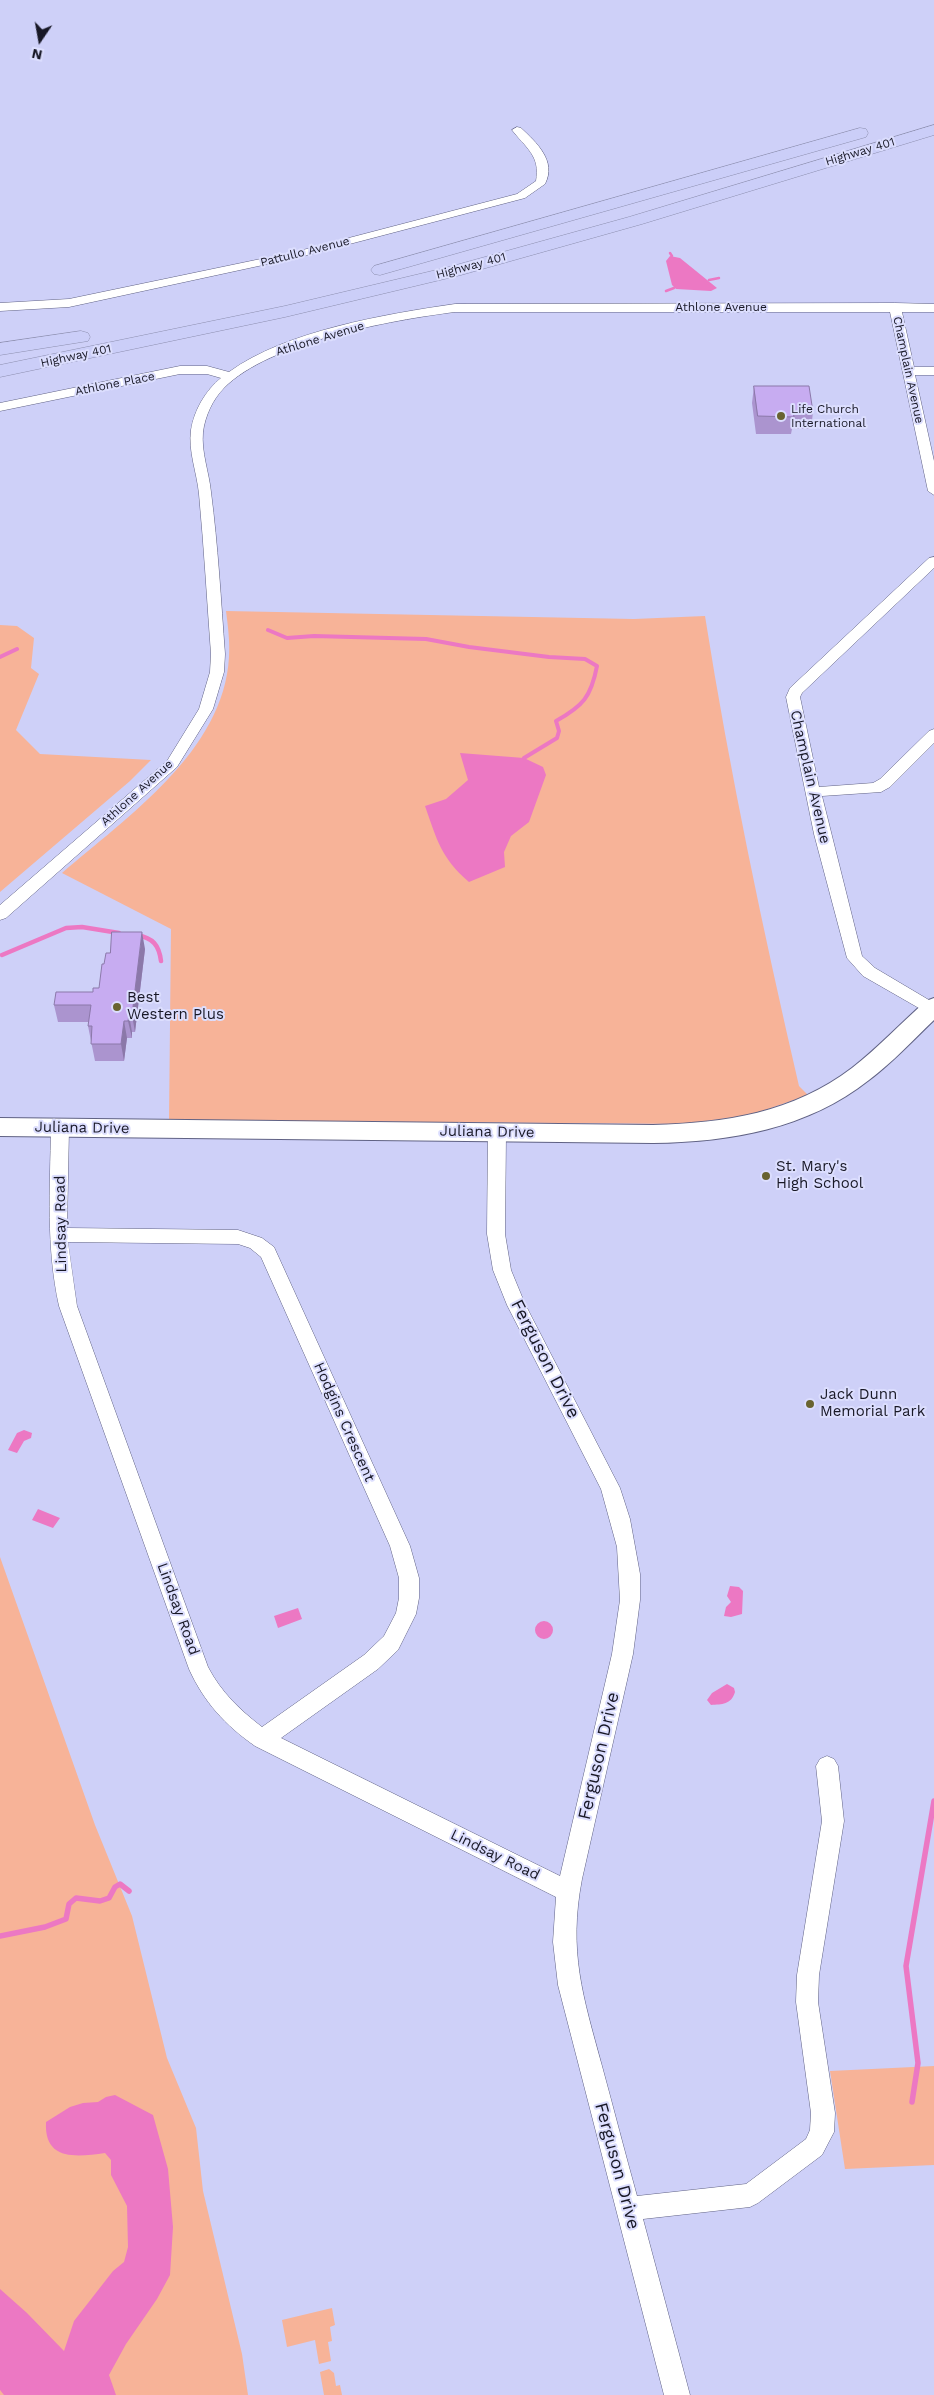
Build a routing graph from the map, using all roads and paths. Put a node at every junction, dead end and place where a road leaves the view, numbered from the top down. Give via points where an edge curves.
1 (931, 119) edge
2 (876, 128) dead end
3 (517, 130) dead end
4 (366, 273) dead end
5 (0, 307) edge
6 (895, 307) junction
7 (934, 308) edge
8 (100, 333) dead end
9 (0, 351) edge
10 (0, 371) edge
11 (908, 371) junction
12 (934, 371) edge
13 (229, 376) junction
14 (0, 407) edge
15 (929, 442) edge
16 (934, 491) edge
17 (934, 561) edge
18 (934, 734) edge
19 (813, 792) junction
20 (0, 914) edge
21 (933, 1008) edge
22 (0, 1127) edge
23 (60, 1128) junction
24 (498, 1132) junction
25 (59, 1235) junction
26 (262, 1739) junction
27 (827, 1766) dead end
28 (568, 1891) junction
29 (628, 2209) junction
30 (677, 2395) edge

1 - 10 highway, Highway 401 via 592,234 453,272
2 - 4 highway, Highway 401
3 - 5 street, Pattullo Avenue via 538,150 543,167 538,187 521,196 300,254 69,303
6 - 7 street, Athlone Avenue
6 - 11 street, Champlain Avenue
6 - 13 street, Athlone Avenue via 455,308 417,313 303,342
8 - 9 highway, Highway 401
11 - 12 street
11 - 15 street, Champlain Avenue
13 - 14 street, Athlone Place via 207,370 180,370
13 - 20 street, Athlone Avenue via 212,395 197,432 205,489 218,654 217,672 206,709 172,764
15 - 16 street, Champlain Avenue
17 - 19 street, Champlain Avenue via 795,691 792,697
18 - 19 street via 880,785 864,790
19 - 21 street, Champlain Avenue via 855,958 869,972
21 - 24 street, Juliana Drive via 862,1074 838,1091 773,1121 730,1130 680,1134
22 - 23 street, Juliana Drive
23 - 24 street, Juliana Drive
23 - 25 street, Lindsay Road
24 - 28 street, Ferguson Drive via 496,1234 502,1270 516,1305 610,1488 623,1521 630,1557 628,1631
25 - 26 street, Lindsay Road via 62,1283 68,1306 199,1669 210,1692 227,1713
25 - 26 street, Hodgins Crescent via 238,1237 256,1243 268,1252 400,1546 409,1578 409,1598 404,1620 391,1643 371,1662
26 - 28 street, Lindsay Road
27 - 29 street via 833,1821 807,1982 823,2113 822,2132 814,2147 750,2195
28 - 29 street, Ferguson Drive via 564,1929 571,1988
29 - 30 street, Ferguson Drive

